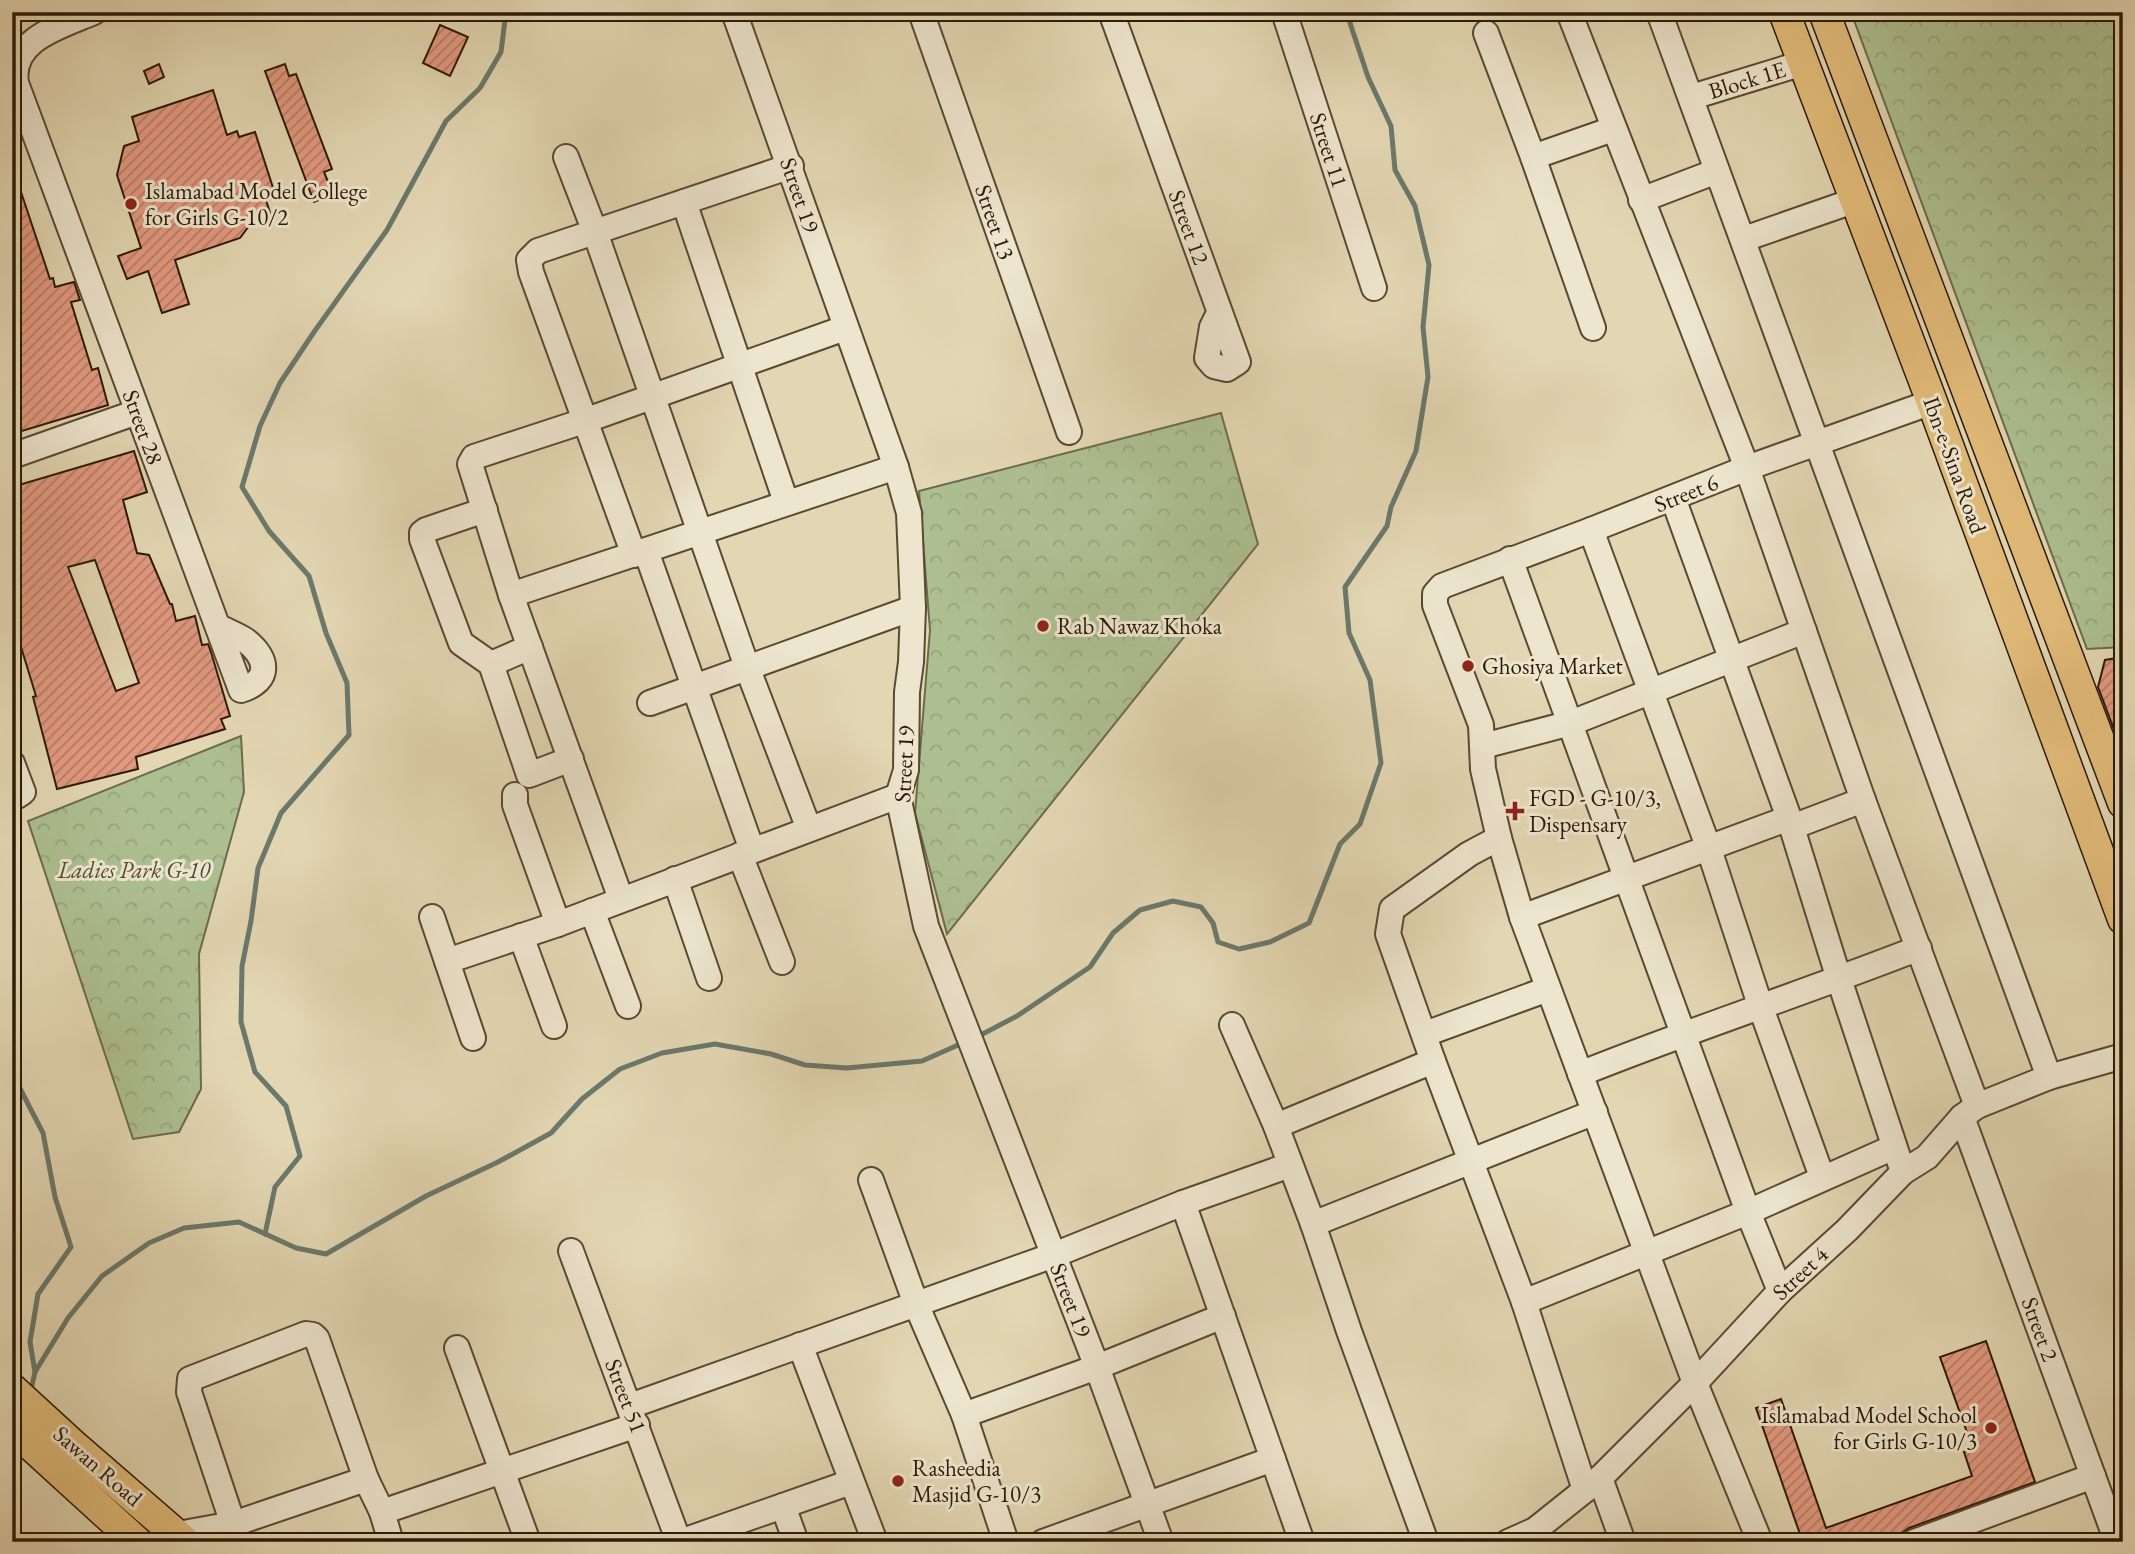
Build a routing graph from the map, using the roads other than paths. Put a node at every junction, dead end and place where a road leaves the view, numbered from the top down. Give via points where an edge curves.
1 (94, 12) edge
2 (734, 12) edge
3 (921, 12) edge
4 (1111, 12) edge
5 (1284, 12) edge
6 (1569, 12) edge
7 (1660, 12) edge
8 (1784, 12) edge
9 (1824, 12) edge
10 (1486, 33) dead end
11 (1803, 63) junction
12 (1692, 96) junction
13 (1613, 129) junction
14 (566, 156) dead end
15 (1533, 158) junction
16 (790, 166) junction
17 (1717, 171) junction
18 (1641, 200) junction
19 (1856, 200) junction
20 (684, 202) junction
21 (1903, 222) junction
22 (595, 232) junction
23 (1870, 236) junction
24 (1744, 239) junction
25 (1374, 288) dead end
26 (1219, 313) dead end
27 (845, 328) junction
28 (1593, 328) dead end
29 (739, 364) junction
30 (652, 395) junction
31 (1932, 402) junction
32 (137, 412) junction
33 (584, 421) junction
34 (1069, 432) dead end
35 (1817, 443) junction
36 (12, 456) edge
37 (896, 467) junction
38 (1747, 468) junction
39 (1673, 498) junction
40 (786, 502) junction
41 (485, 510) junction
42 (1591, 530) junction
43 (699, 533) junction
44 (640, 553) junction
45 (1510, 559) junction
46 (511, 595) junction
47 (914, 608) junction
48 (219, 627) dead end
49 (1804, 631) junction
50 (530, 647) junction
51 (1732, 660) junction
52 (491, 664) junction
53 (747, 667) junction
54 (693, 687) junction
55 (1652, 692) junction
56 (650, 703) dead end
57 (1571, 723) junction
58 (1483, 746) junction
59 (571, 759) junction
60 (12, 763) edge
61 (12, 795) edge
62 (515, 795) dead end
63 (898, 796) junction
64 (1863, 800) junction
65 (2123, 803) edge
66 (1791, 822) junction
67 (808, 829) junction
68 (1499, 838) junction
69 (1708, 846) junction
70 (746, 853) junction
71 (1626, 877) junction
72 (675, 879) junction
73 (621, 899) junction
74 (592, 911) junction
75 (432, 917) dead end
76 (1522, 917) junction
77 (2123, 919) edge
78 (558, 924) junction
79 (522, 936) junction
80 (1919, 948) junction
81 (447, 961) junction
82 (782, 962) dead end
83 (709, 978) dead end
84 (1839, 979) junction
85 (1548, 989) junction
86 (628, 1006) dead end
87 (1761, 1008) junction
88 (1233, 1025) dead end
89 (554, 1026) dead end
90 (1683, 1033) junction
91 (1425, 1034) junction
92 (473, 1038) dead end
93 (2123, 1056) edge
94 (1433, 1061) junction
95 (1580, 1074) junction
96 (2049, 1077) junction
97 (1969, 1111) junction
98 (1595, 1112) junction
99 (1276, 1126) junction
100 (1894, 1147) junction
101 (1471, 1160) junction
102 (1290, 1165) junction
103 (1903, 1172) junction
104 (1822, 1177) junction
105 (870, 1180) dead end
106 (1183, 1203) junction
107 (1748, 1212) junction
108 (1313, 1224) junction
109 (571, 1251) dead end
110 (1646, 1252) junction
111 (1054, 1255) junction
112 (1780, 1291) junction
113 (1524, 1302) junction
114 (916, 1304) junction
115 (1223, 1316) junction
116 (800, 1345) junction
117 (457, 1348) dead end
118 (1097, 1367) junction
119 (1695, 1382) junction
120 (12, 1389) edge
121 (634, 1415) junction
122 (964, 1415) junction
123 (12, 1428) edge
124 (1273, 1459) junction
125 (502, 1470) junction
126 (2093, 1476) junction
127 (366, 1479) junction
128 (851, 1482) junction
129 (1592, 1484) junction
130 (1147, 1503) junction
131 (783, 1506) junction
132 (382, 1512) junction
133 (233, 1524) junction
134 (182, 1538) edge
135 (136, 1542) edge
136 (391, 1542) edge
137 (528, 1542) edge
138 (680, 1542) edge
139 (796, 1542) edge
140 (874, 1542) edge
141 (1006, 1542) edge
142 (1043, 1542) edge
143 (1161, 1542) edge
144 (1302, 1542) edge
145 (1426, 1542) edge
146 (1508, 1542) edge
147 (1623, 1542) edge
148 (1760, 1542) edge
149 (1914, 1542) edge
150 (2117, 1542) edge

1 - 32 street, Street 28 via 32,41 14,71
2 - 16 street, Street 19
3 - 34 street, Street 13
4 - 26 street, Street 12 via 1238,362 1227,369 1214,366 1207,358
5 - 25 street, Street 11
6 - 13 street, Street 2
7 - 12 street
8 - 11 main road, Ibn-e-Sina Road
9 - 21 main road, Ibn-e-Sina Road
10 - 15 street
11 - 12 street, Block 1E
11 - 19 main road, Ibn-e-Sina Road
12 - 17 street
13 - 15 street
13 - 18 street, Street 2
14 - 22 street
15 - 28 street
16 - 20 street
16 - 27 street, Street 19
17 - 18 street
17 - 24 street
18 - 38 street, Street 2
19 - 23 main road, Ibn-e-Sina Road
19 - 24 street
20 - 22 street
20 - 29 street
21 - 23 main road
21 - 65 main road, Ibn-e-Sina Road
22 - 30 street
22 - 33 street via 538,251 529,260
23 - 31 main road, Ibn-e-Sina Road
24 - 35 street
27 - 29 street
27 - 37 street, Street 19
29 - 30 street
29 - 40 street
30 - 33 street
30 - 43 street
31 - 35 street, Street 6
31 - 77 main road, Ibn-e-Sina Road
32 - 36 street
32 - 48 street, Street 28 via 241,690 259,683 260,656 243,639
33 - 41 street via 474,457 470,464
33 - 44 street
35 - 38 street, Street 6
35 - 96 street
37 - 40 street
37 - 47 street, Street 19 via 909,513
38 - 39 street, Street 6
38 - 49 street, Street 2
39 - 42 street, Street 6
39 - 51 street
40 - 43 street
41 - 46 street
41 - 52 street via 426,530 422,539 461,643
42 - 45 street, Street 6
42 - 55 street
43 - 44 street
43 - 53 street
44 - 46 street
44 - 54 street
45 - 57 street
45 - 58 street, Street 6 via 1441,586 1435,594 1435,605 1481,725
46 - 50 street
47 - 53 street
47 - 63 street, Street 19 via 906,770
49 - 51 street
49 - 64 street, Street 2
50 - 52 street
50 - 59 street
51 - 55 street
51 - 66 street
52 - 59 street via 529,775
53 - 54 street
53 - 67 street
54 - 56 street
54 - 70 street
55 - 57 street
55 - 69 street
57 - 58 street
57 - 71 street
58 - 68 street via 1483,769
59 - 73 street
60 - 61 street via 23,792
62 - 78 street
63 - 67 street
63 - 111 street, Street 19 via 926,926
64 - 66 street
64 - 80 street, Street 2
66 - 69 street
66 - 84 street
67 - 70 street
68 - 76 street
68 - 91 street via 1469,853 1392,909 1388,934
69 - 71 street
69 - 87 street
70 - 72 street
70 - 82 street
71 - 76 street
71 - 90 street
72 - 73 street
72 - 83 street
73 - 74 street
74 - 78 street
74 - 86 street
75 - 81 street
76 - 85 street
78 - 79 street
79 - 81 street
79 - 89 street
80 - 84 street
80 - 97 street, Street 2
81 - 92 street
84 - 87 street
84 - 100 street
85 - 91 street
85 - 95 street
87 - 90 street
87 - 104 street
88 - 99 street
90 - 95 street
90 - 107 street
91 - 94 street
93 - 96 street, Street 4
94 - 99 street
94 - 101 street
95 - 98 street
96 - 97 street, Street 4
97 - 103 street, Street 4 via 1927,1157
97 - 126 street, Street 2
98 - 101 street
98 - 110 street
99 - 102 street
100 - 103 street
100 - 104 street
101 - 108 street
101 - 113 street
102 - 106 street
102 - 108 street
103 - 112 street, Street 4
104 - 107 street
105 - 114 street
106 - 111 street
106 - 115 street
107 - 110 street
107 - 112 street
108 - 145 street
109 - 121 street, Street 51
110 - 113 street
110 - 119 street
111 - 114 street
111 - 118 street, Street 19
112 - 119 street, Street 4
113 - 129 street
114 - 116 street
114 - 122 street
115 - 118 street
115 - 124 street
116 - 121 street
116 - 128 street
117 - 125 street
118 - 122 street
118 - 130 street, Street 19
119 - 129 street, Street 4
119 - 148 street
120 - 134 main road, Sawan Road
121 - 125 street
121 - 138 street, Street 51
122 - 141 street
123 - 135 main road, Sawan Road
124 - 130 street
124 - 144 street
125 - 132 street
125 - 137 street
126 - 149 street
126 - 150 street, Street 2
127 - 132 street
127 - 133 street
127 - 133 street via 317,1339 306,1334 190,1380 189,1392
128 - 131 street
128 - 140 street
129 - 146 street, Street 4 via 1535,1530
129 - 147 street
130 - 142 street
130 - 143 street, Street 19
131 - 138 street
131 - 139 street
132 - 136 street
133 - 134 street

